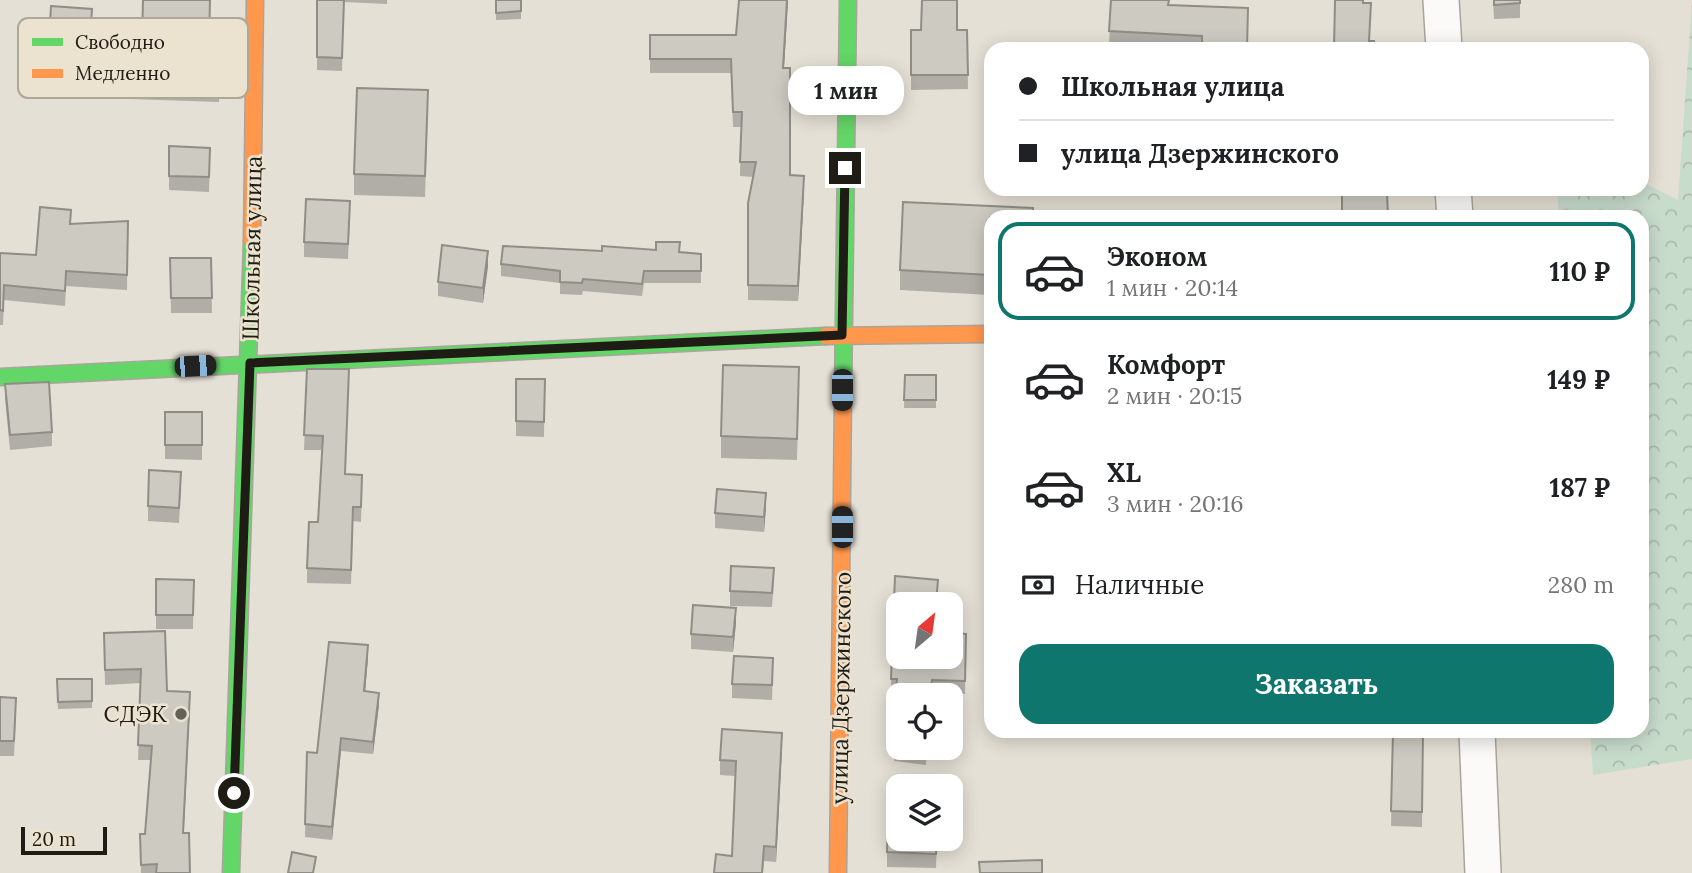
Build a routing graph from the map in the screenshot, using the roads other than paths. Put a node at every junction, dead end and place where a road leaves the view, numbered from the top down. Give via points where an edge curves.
1 (255, 0) edge
2 (848, 0) edge
3 (1441, 0) edge
4 (1444, 42) edge
5 (984, 334) edge
6 (842, 335) junction
7 (250, 363) junction
8 (0, 377) edge
9 (1477, 738) edge
10 (231, 873) edge
11 (838, 873) edge
12 (1483, 873) edge

1 - 7 street, Школьная улица
2 - 6 street, улица Дзержинского
3 - 4 street
5 - 6 street
6 - 7 street
6 - 11 street, улица Дзержинского
7 - 8 street
7 - 10 street, Школьная улица
9 - 12 street

